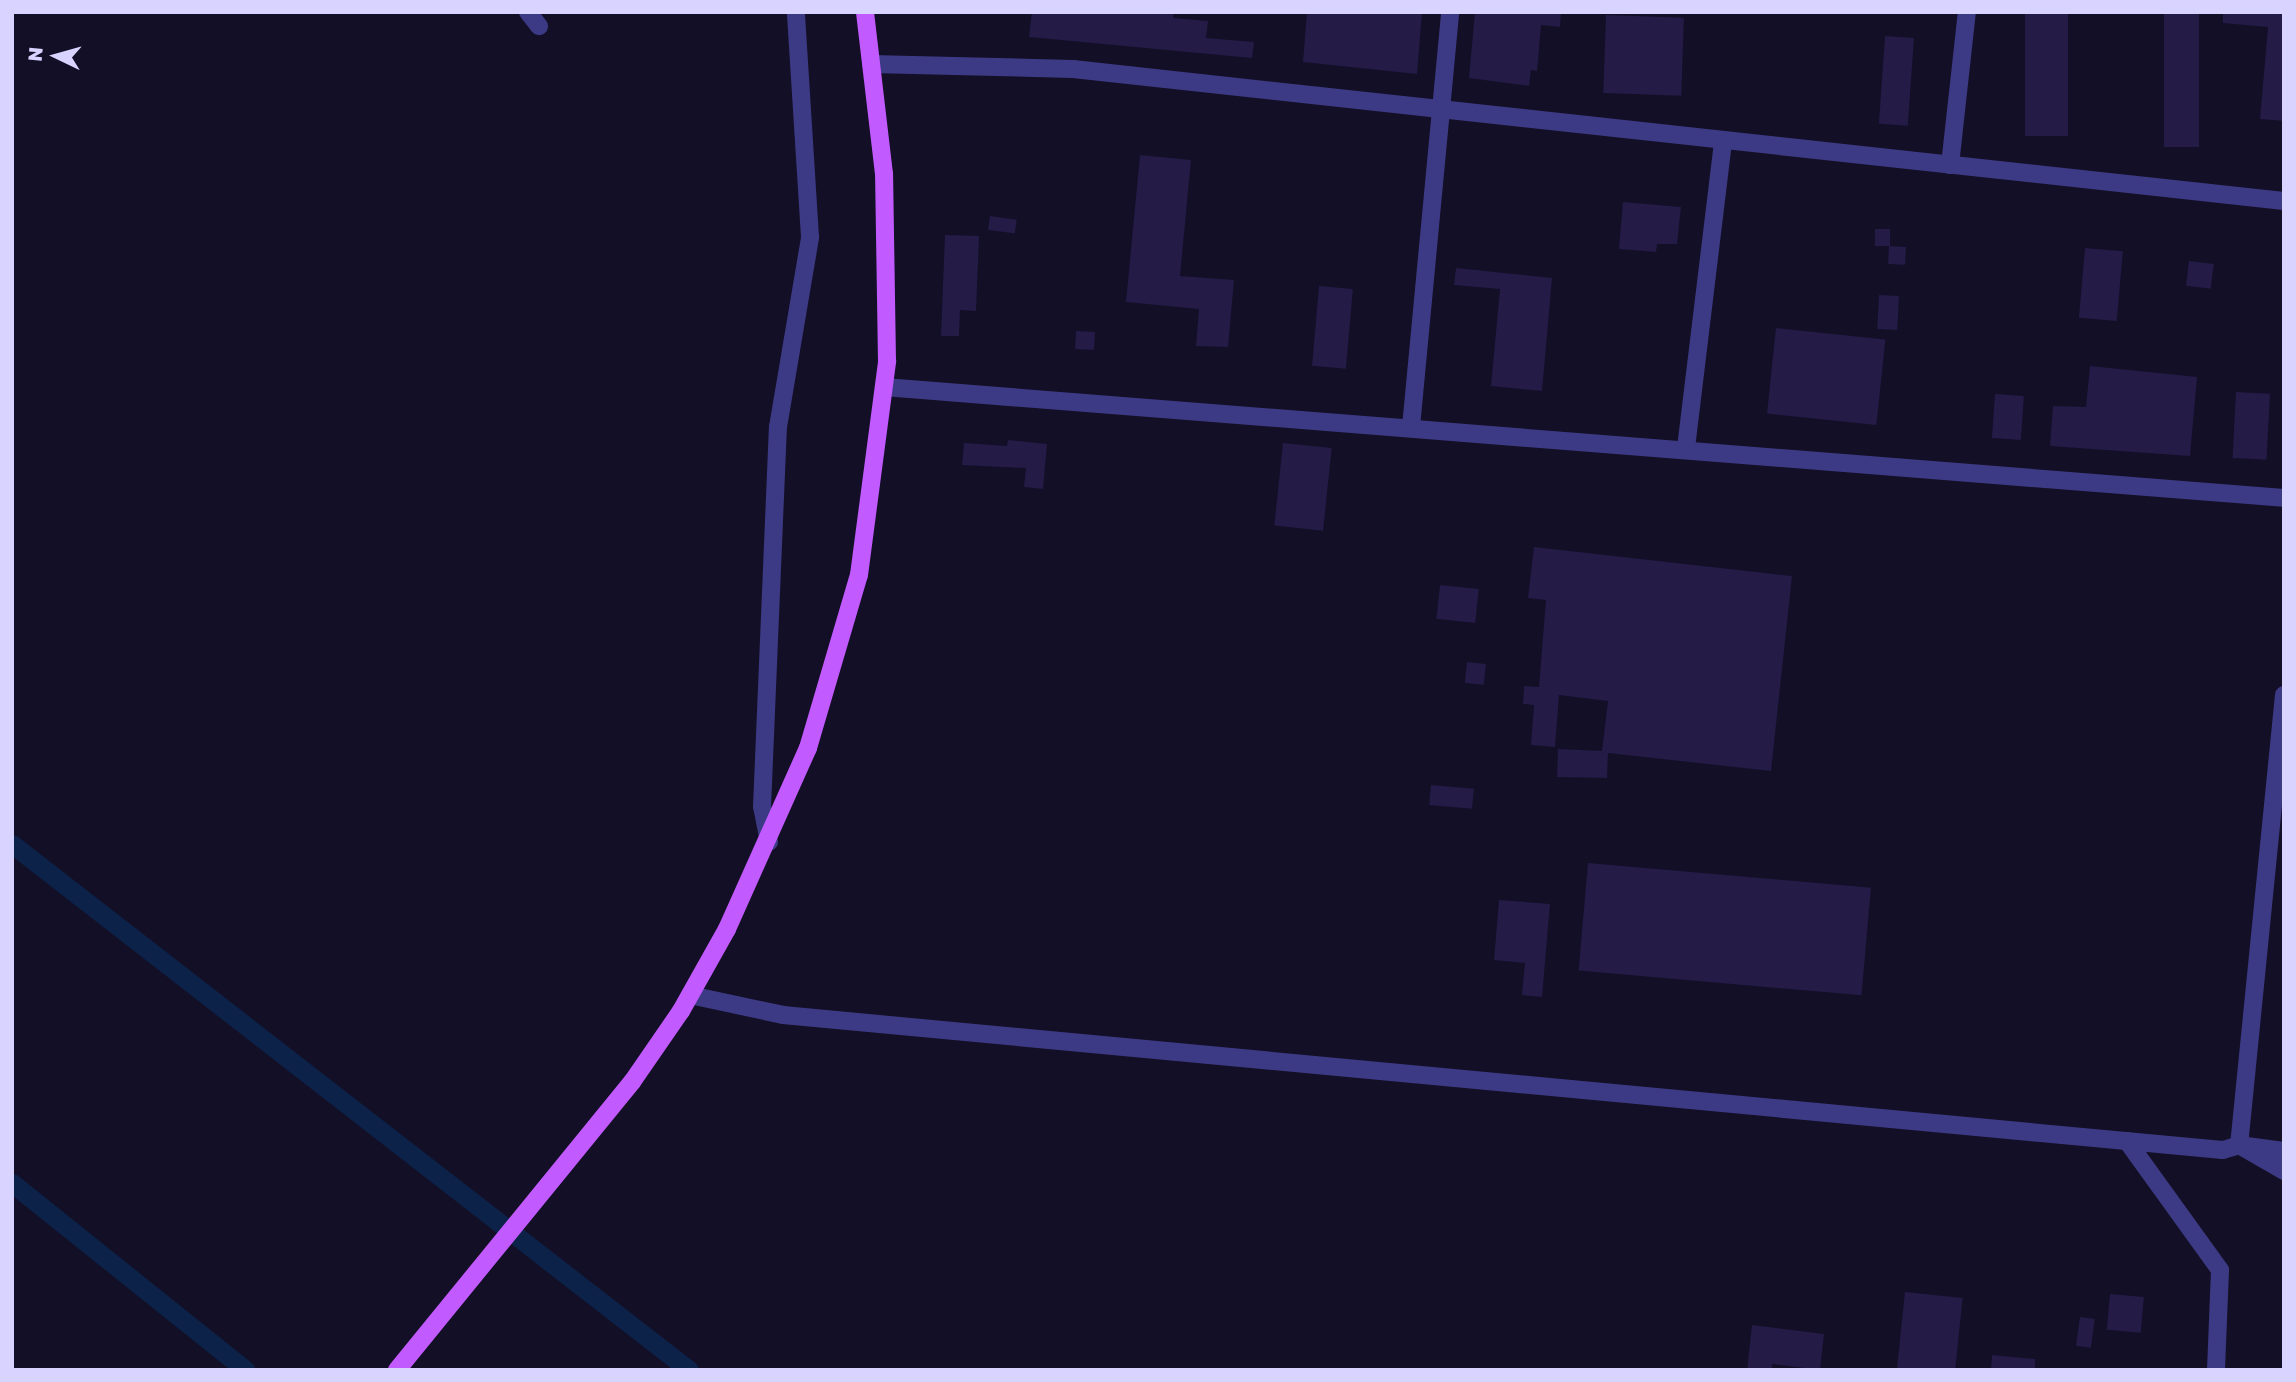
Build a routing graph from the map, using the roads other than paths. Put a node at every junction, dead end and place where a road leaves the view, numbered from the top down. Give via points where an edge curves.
1 (796, 12) edge
2 (865, 12) edge
3 (1450, 12) edge
4 (1966, 12) edge
5 (872, 64) junction
6 (1441, 109) junction
7 (1723, 140) junction
8 (1950, 165) junction
9 (2284, 201) edge
10 (884, 387) junction
11 (1411, 427) junction
12 (1686, 448) junction
13 (2284, 498) edge
14 (2284, 695) edge
15 (2280, 776) edge
16 (769, 842) junction
17 (690, 995) junction
18 (2127, 1141) junction
19 (2239, 1145) junction
20 (2284, 1151) edge
21 (2284, 1171) edge
22 (397, 1370) edge
23 (2216, 1370) edge

1 - 16 street via 810,237 778,427 762,807
2 - 5 main road
3 - 6 street
4 - 8 street
5 - 6 street via 1073,69
5 - 10 main road via 889,287
6 - 7 street
6 - 11 street
7 - 8 street
7 - 12 street
8 - 9 street
10 - 11 street
10 - 16 main road via 859,575 808,748
11 - 12 street
12 - 13 street
14 - 15 street
15 - 19 street
16 - 17 main road
17 - 18 street via 783,1015
17 - 22 main road via 632,1082
18 - 19 street via 2223,1150
18 - 23 street via 2220,1270
19 - 20 street
19 - 21 street

